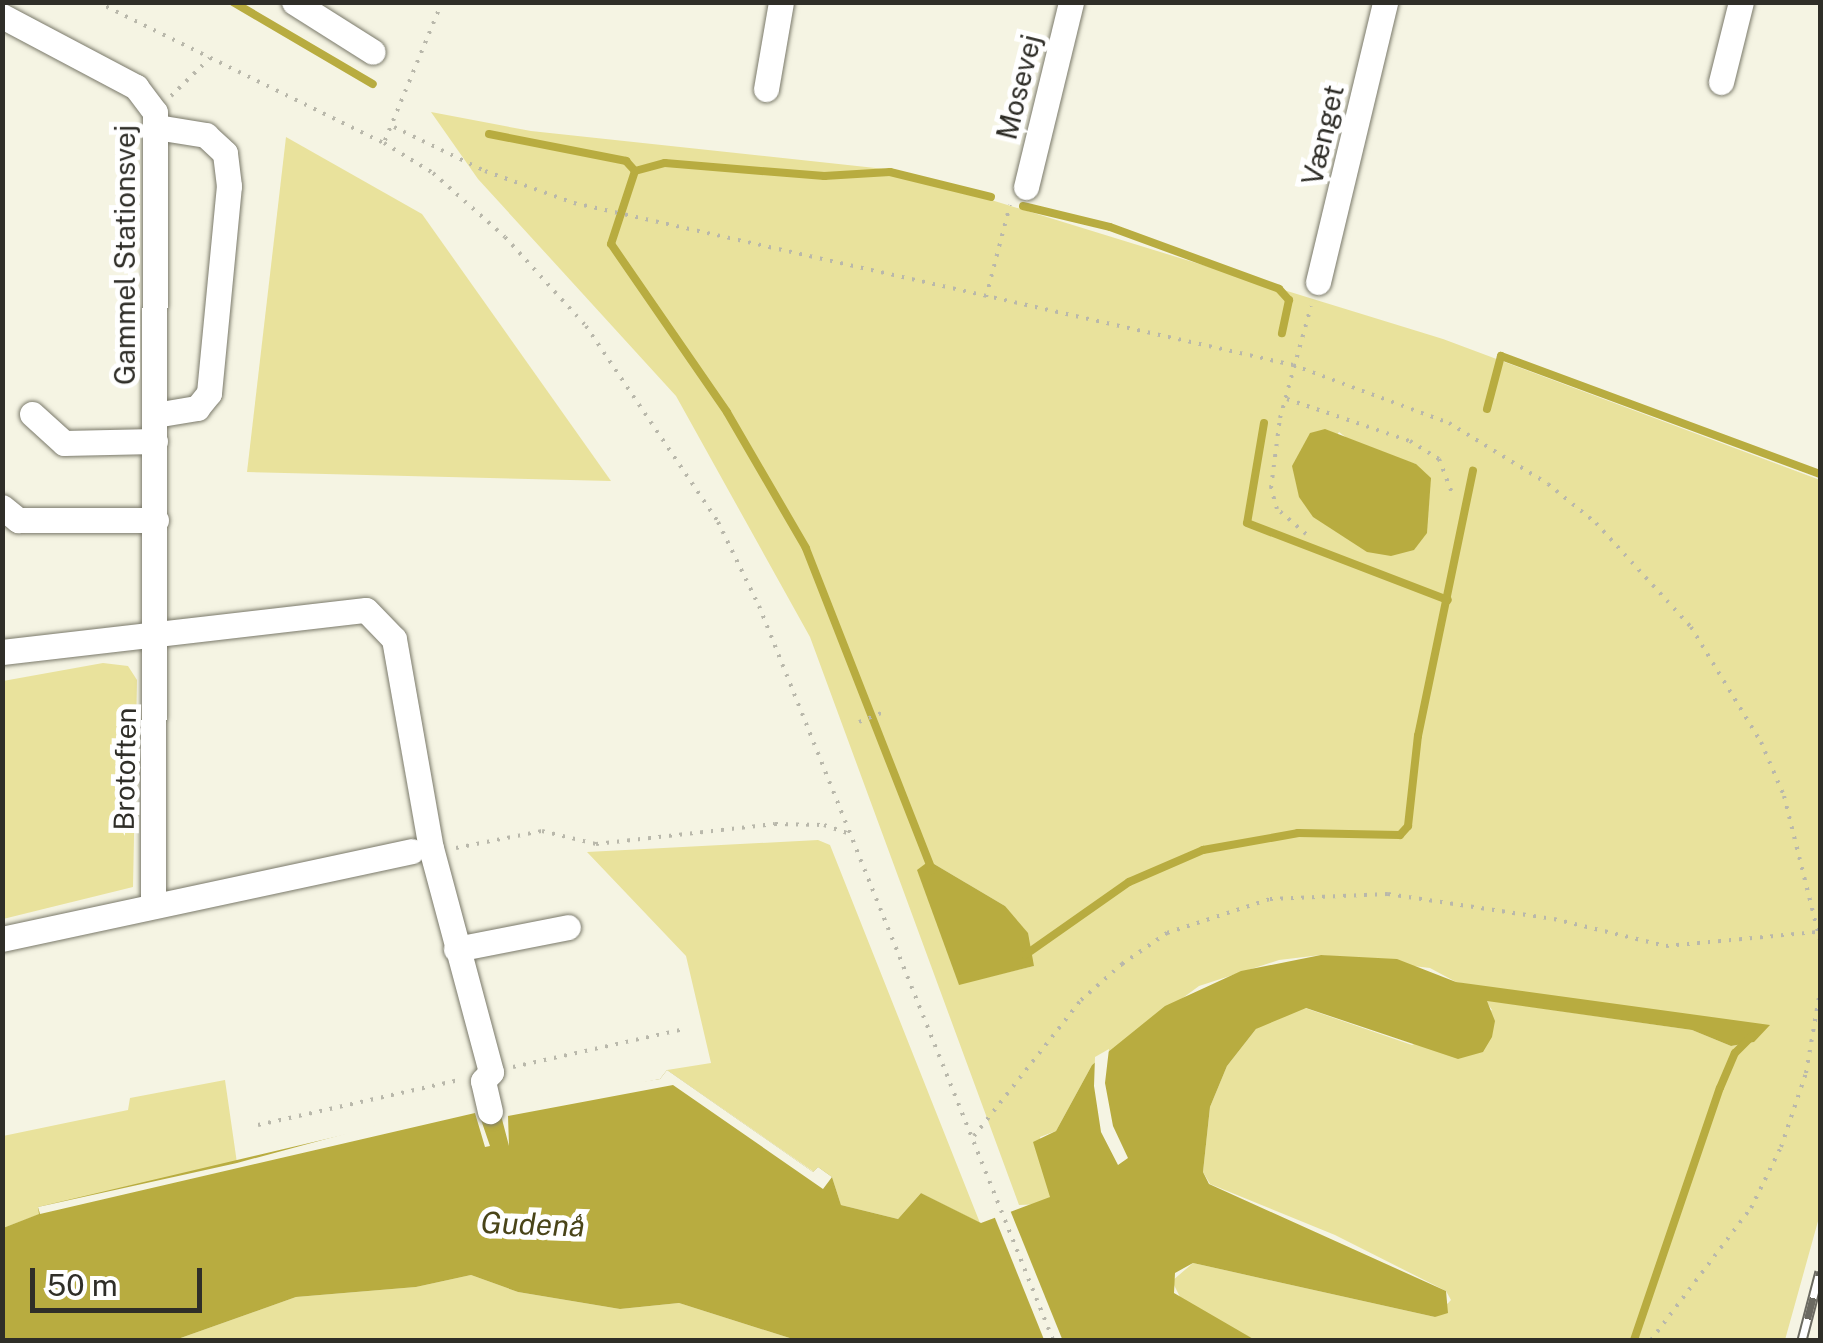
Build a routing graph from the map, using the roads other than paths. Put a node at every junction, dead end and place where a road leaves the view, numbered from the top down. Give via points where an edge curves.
1 (294, 2) edge
2 (782, 2) edge
3 (1072, 2) edge
4 (1386, 2) edge
5 (1741, 2) edge
6 (2, 16) edge
7 (372, 52) dead end
8 (1722, 82) dead end
9 (766, 89) dead end
10 (156, 119) junction
11 (1026, 187) road end
12 (1318, 282) road end
13 (32, 414) dead end
14 (155, 428) junction
15 (2, 507) edge
16 (156, 520) junction
17 (157, 636) junction
18 (2, 652) edge
19 (422, 850) junction
20 (153, 903) junction
21 (568, 927) dead end
22 (2, 939) edge
23 (456, 949) junction
24 (490, 1111) dead end

1 - 7 street
2 - 9 street
3 - 11 street, Mosevej
4 - 12 street, Vænget
5 - 8 street
6 - 10 street, Gammel Stationsvej via 136,88
10 - 14 street, Gammel Stationsvej
10 - 14 street via 206,135 225,153 229,186 209,393 196,408
13 - 14 street via 64,443
14 - 16 street, Gammel Stationsvej
15 - 16 street via 18,520
16 - 17 street, Gammel Stationsvej
17 - 18 street
17 - 19 street via 366,610 394,639
17 - 20 street, Brotoften
19 - 20 street
19 - 23 street
20 - 22 street
21 - 23 street
23 - 24 street via 491,1072 483,1082

